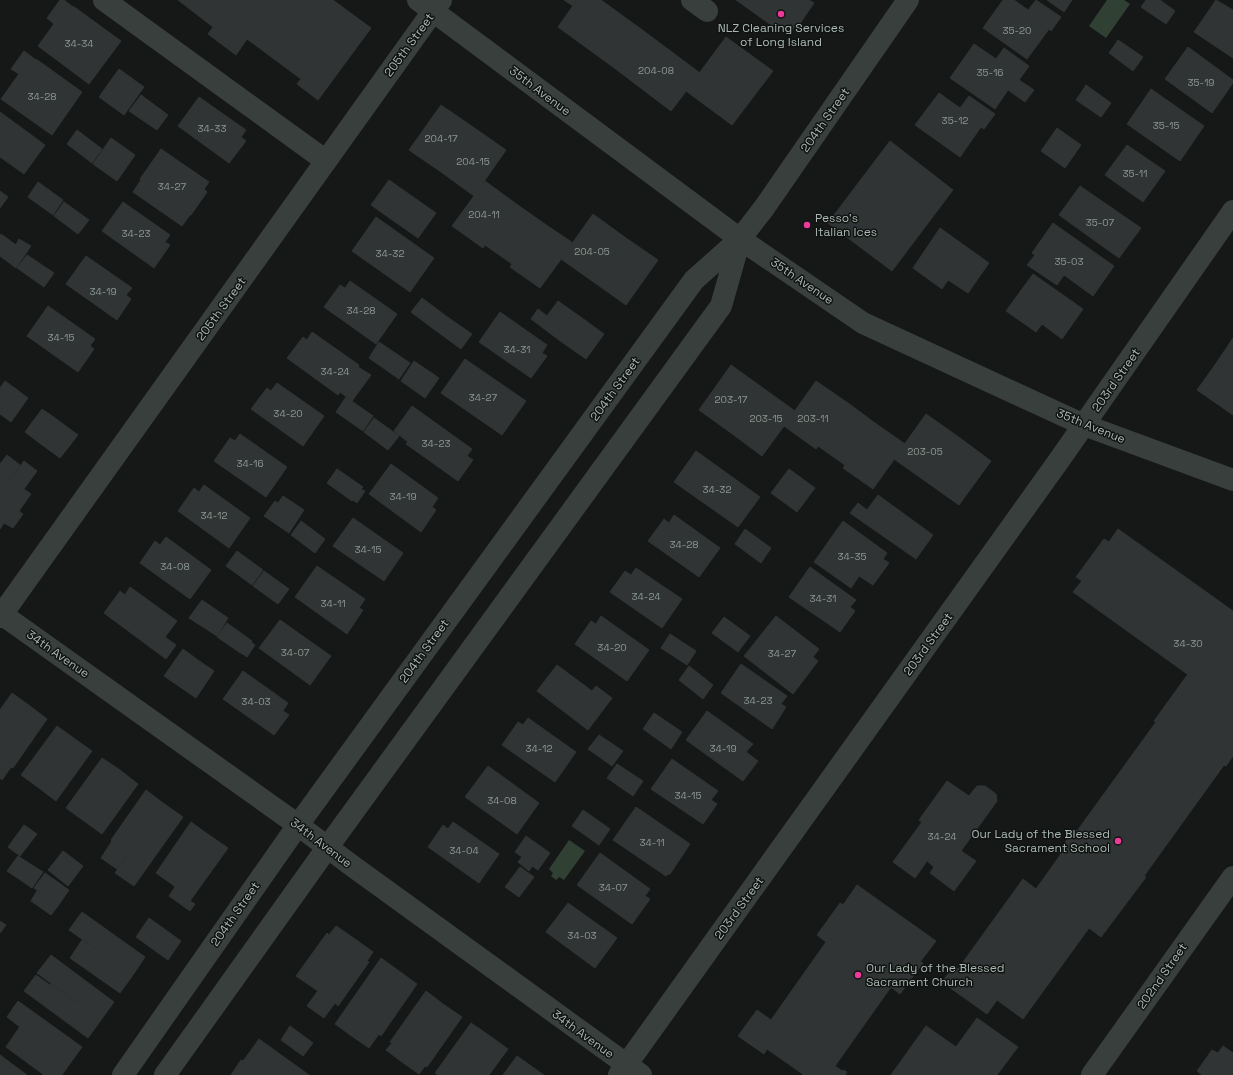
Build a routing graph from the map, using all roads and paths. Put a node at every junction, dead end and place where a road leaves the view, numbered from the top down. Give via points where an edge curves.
1 (104, 0) edge
2 (908, 0) edge
3 (430, 4) edge
4 (326, 161) junction
5 (1233, 211) edge
6 (740, 239) junction
7 (1084, 425) junction
8 (1233, 480) edge
9 (1, 615) edge
10 (298, 825) junction
11 (327, 848) junction
12 (1233, 877) edge
13 (629, 1072) edge
14 (122, 1075) edge
15 (165, 1075) edge
16 (1092, 1075) edge

1 - 4 street
2 - 6 street, 204th Street
3 - 4 street, 205th Street
3 - 6 street, 35th Avenue
4 - 9 street, 205th Street
5 - 7 street, 203rd Street
6 - 7 street, 35th Avenue via 863,323
6 - 10 street, 204th Street via 694,280
6 - 11 street, 204th Street via 722,306
7 - 8 street, 35th Avenue
7 - 13 street, 203rd Street
9 - 10 street, 34th Avenue
10 - 11 street, 34th Avenue
10 - 14 street, 204th Street
11 - 13 street, 34th Avenue
11 - 15 street, 204th Street
12 - 16 street, 202nd Street

